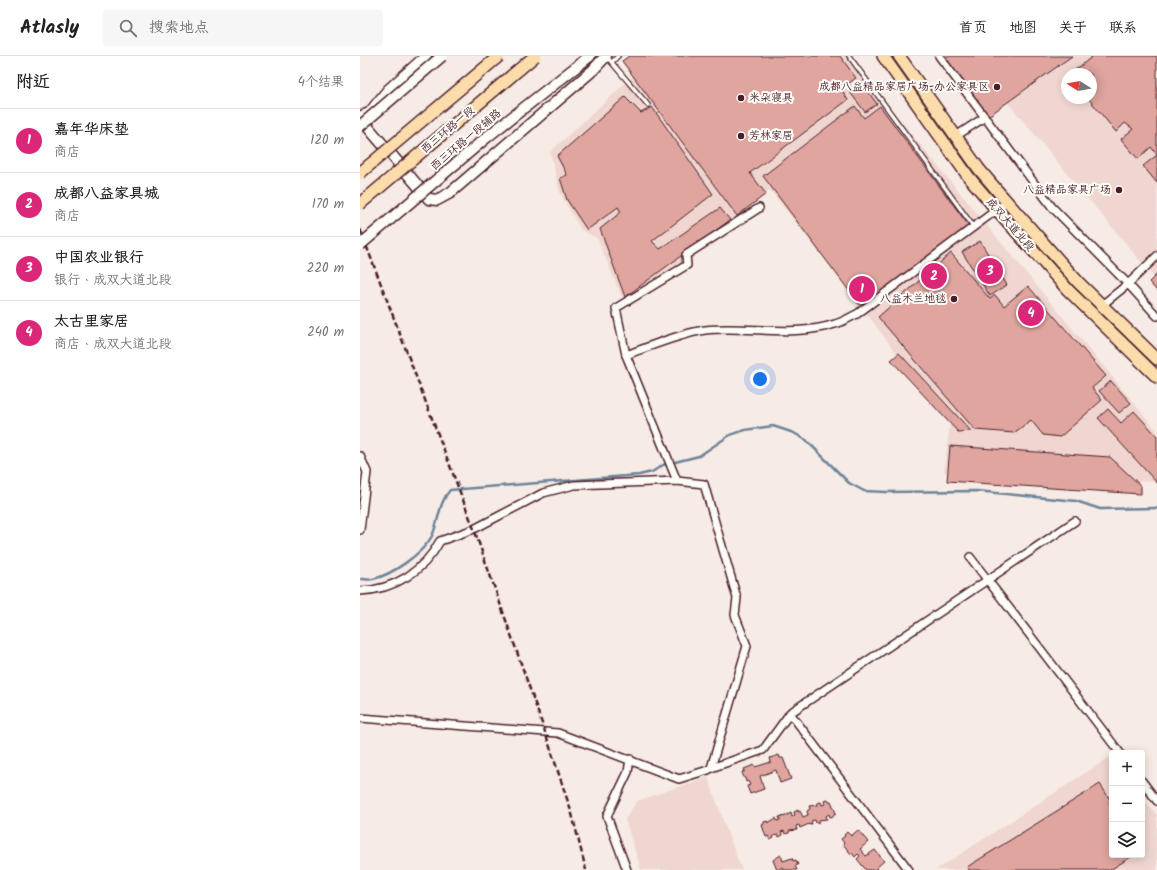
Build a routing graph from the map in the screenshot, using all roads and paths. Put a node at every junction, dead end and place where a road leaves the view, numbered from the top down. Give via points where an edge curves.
1 (426, 56) edge
2 (442, 56) edge
3 (499, 56) edge
4 (535, 56) edge
5 (590, 56) edge
6 (618, 56) edge
7 (849, 56) edge
8 (883, 56) edge
9 (899, 56) edge
10 (939, 56) edge
11 (608, 58) edge
12 (648, 105) dead end
13 (371, 111) junction
14 (360, 115) edge
15 (985, 117) junction
16 (360, 126) edge
17 (956, 136) junction
18 (360, 173) edge
19 (1007, 202) junction
20 (360, 204) edge
21 (759, 208) dead end
22 (997, 210) junction
23 (974, 227) junction
24 (360, 245) edge
25 (1157, 256) edge
26 (1128, 284) junction
27 (1102, 305) junction
28 (1157, 316) edge
29 (626, 355) junction
30 (1157, 359) edge
31 (1157, 377) edge
32 (360, 456) edge
33 (678, 481) junction
34 (1075, 521) dead end
35 (360, 530) edge
36 (970, 556) dead end
37 (987, 580) junction
38 (360, 591) edge
39 (790, 713) junction
40 (360, 718) edge
41 (1118, 750) edge
42 (630, 759) junction
43 (711, 768) junction
44 (1145, 785) edge
45 (1157, 801) edge
46 (627, 870) edge
47 (909, 870) edge

1 - 13 main road via 388,90
2 - 16 main road, bridge
3 - 18 main road, bridge
4 - 20 main road, 西三环路一段, bridge
5 - 24 main road, 西三环路一段辅路, bridge via 487,137
6 - 11 lane
7 - 23 lane
8 - 22 main road, 成双大道北段 via 968,176
9 - 17 main road, 成双大道北段
10 - 15 street
11 - 12 lane
11 - 13 main road via 450,193 437,200 429,199 367,126
13 - 14 street
15 - 17 street
15 - 26 street via 1052,207
17 - 19 main road, 成双大道北段
19 - 22 street
19 - 27 main road, 成双大道北段
21 - 29 street via 686,255 687,265 616,308
22 - 23 street
22 - 31 main road, 成双大道北段 via 1068,290
23 - 29 street via 857,314 836,324 790,332 704,330
25 - 26 street
26 - 27 street
26 - 28 street
27 - 30 main road, 成双大道北段
29 - 33 street
32 - 35 street via 367,472
33 - 38 street via 574,485 543,493 474,529 440,541 421,567 399,582 374,591
33 - 43 street via 704,484 737,598 735,615 747,646
34 - 37 street
36 - 37 street
37 - 39 street
37 - 41 street
39 - 43 street via 762,750
39 - 47 street
40 - 42 street via 558,733
42 - 43 street via 679,779
42 - 46 street via 628,772 607,816
44 - 45 street

